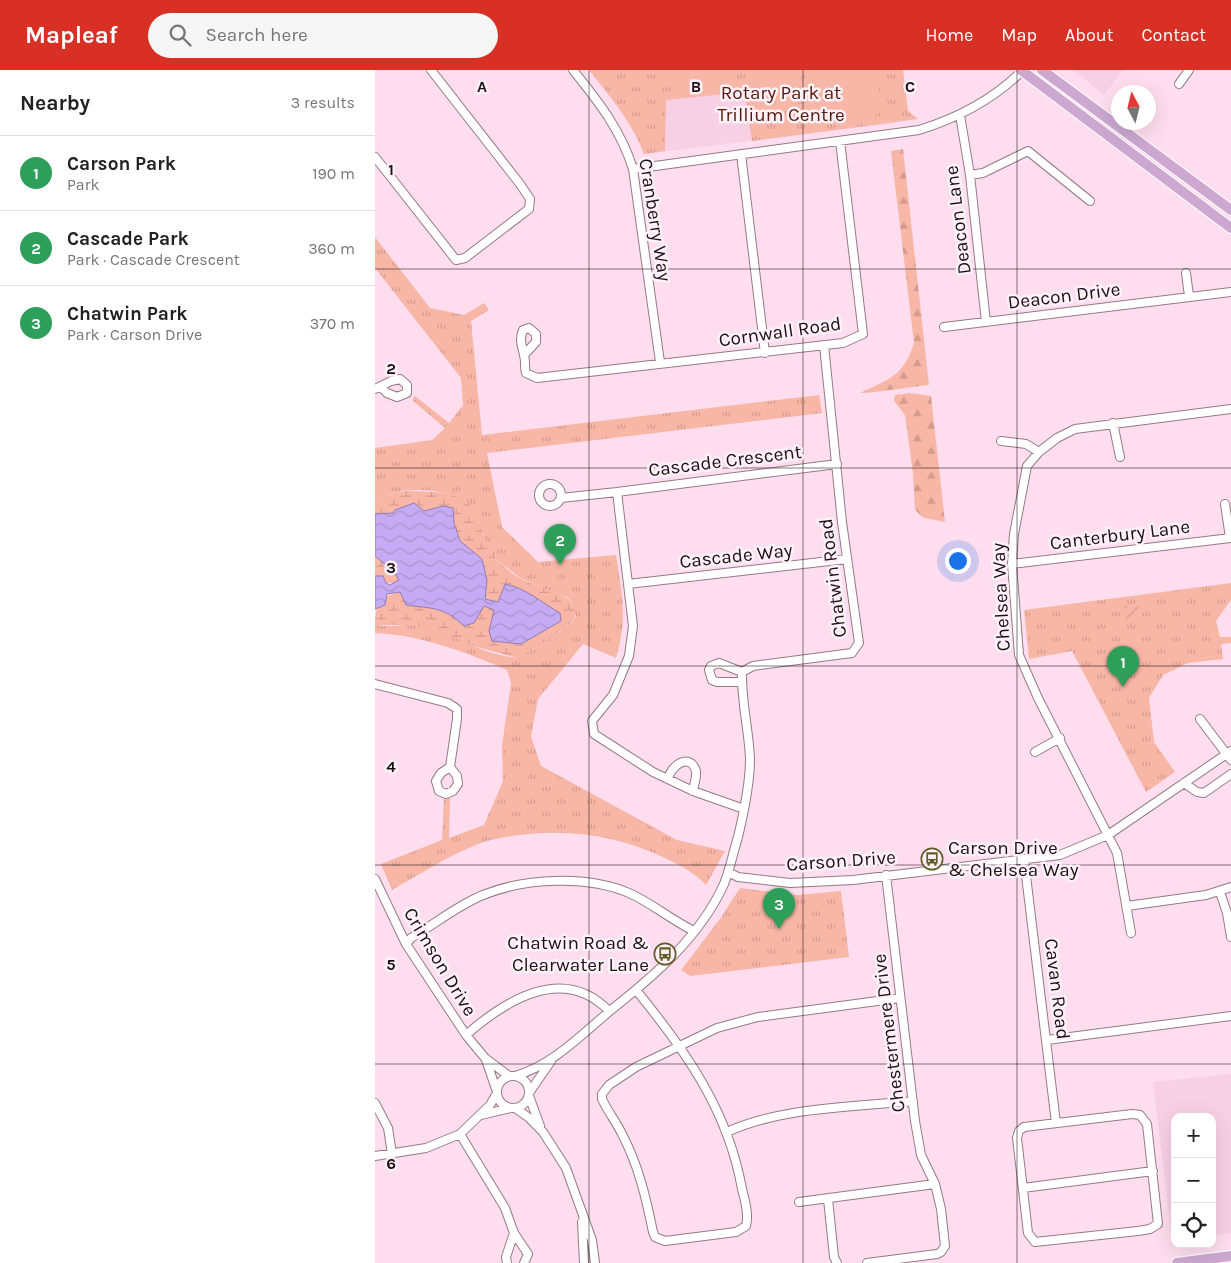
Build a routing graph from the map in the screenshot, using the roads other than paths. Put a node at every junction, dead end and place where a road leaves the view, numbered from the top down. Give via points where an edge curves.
1 (431, 70) edge
2 (573, 70) edge
3 (1022, 70) edge
4 (1043, 70) edge
5 (1189, 70) edge
6 (1179, 84) dead end
7 (960, 115) junction
8 (840, 141) junction
9 (741, 154) junction
10 (375, 157) edge
11 (633, 169) junction
12 (970, 175) junction
13 (1091, 201) dead end
14 (1231, 210) edge
15 (1231, 228) edge
16 (1186, 273) dead end
17 (1231, 292) edge
18 (1189, 296) junction
19 (986, 322) junction
20 (944, 327) dead end
21 (824, 345) junction
22 (765, 353) junction
23 (524, 355) dead end
24 (660, 362) junction
25 (1231, 409) edge
26 (1113, 423) junction
27 (1001, 441) dead end
28 (1039, 452) junction
29 (1120, 457) dead end
30 (837, 464) junction
31 (617, 492) junction
32 (561, 498) dead end
33 (1225, 504) dead end
34 (1230, 538) edge
35 (847, 559) junction
36 (1012, 564) junction
37 (628, 584) junction
38 (742, 672) junction
39 (742, 682) junction
40 (375, 684) edge
41 (1201, 719) dead end
42 (1060, 738) junction
43 (1035, 752) dead end
44 (1230, 755) edge
45 (450, 767) dead end
46 (1231, 774) edge
47 (668, 779) junction
48 (1184, 783) junction
49 (693, 791) junction
50 (744, 809) junction
51 (1108, 836) junction
52 (1024, 860) junction
53 (728, 872) junction
54 (886, 875) junction
55 (375, 878) edge
56 (1231, 887) edge
57 (1220, 892) junction
58 (378, 894) edge
59 (1127, 906) junction
60 (694, 931) junction
61 (1131, 933) dead end
62 (1231, 937) edge
63 (406, 944) junction
64 (636, 990) junction
65 (900, 998) junction
66 (609, 1011) junction
67 (1231, 1016) edge
68 (465, 1036) junction
69 (1047, 1040) junction
70 (680, 1044) junction
71 (485, 1058) junction
72 (553, 1058) junction
73 (512, 1076) junction
74 (497, 1092) junction
75 (529, 1094) junction
76 (913, 1101) junction
77 (375, 1103) edge
78 (513, 1108) junction
79 (477, 1116) junction
80 (1056, 1123) junction
81 (543, 1132) junction
82 (727, 1132) junction
83 (460, 1134) junction
84 (392, 1154) junction
85 (375, 1156) edge
86 (1153, 1171) junction
87 (935, 1184) junction
88 (1023, 1188) junction
89 (828, 1200) junction
90 (799, 1202) dead end
91 (583, 1217) junction
92 (514, 1233) junction
93 (1231, 1256) edge
94 (507, 1263) edge
95 (524, 1263) edge
96 (584, 1263) edge
97 (595, 1263) edge
98 (837, 1263) edge
99 (867, 1263) edge
100 (1177, 1263) edge

1 - 10 street via 520,184 529,199 529,209 465,258 456,260
2 - 11 street, Cranberry Way via 614,124
3 - 7 street via 980,104
3 - 15 main road
4 - 14 main road
5 - 6 street
7 - 8 street via 919,130
7 - 12 street, Deacon Lane
8 - 9 street
8 - 21 street, Cornwall Road via 863,334 843,343
9 - 11 street
9 - 22 street
11 - 24 street, Cranberry Way
12 - 13 street via 983,173 1028,151
12 - 19 street, Deacon Lane
16 - 18 street
17 - 18 street, Deacon Drive
18 - 19 street, Deacon Drive
19 - 20 street, Deacon Drive
21 - 22 street, Cornwall Road
21 - 30 street, Chatwin Road
22 - 24 street, Cornwall Road
23 - 24 street, Cornwall Road via 526,373 537,378
25 - 26 street, Chelsea Way
26 - 28 street, Chelsea Way via 1075,429
26 - 29 street
27 - 28 street via 1026,444
28 - 36 street, Chelsea Way via 1027,466 1020,495
30 - 31 street, Cascade Crescent
30 - 35 street, Chatwin Road
31 - 32 street, Cascade Crescent
31 - 37 street
33 - 34 street
34 - 36 street, Canterbury Lane
35 - 37 street, Cascade Way
35 - 38 street, Chatwin Road via 859,643 852,653 753,666
36 - 42 street, Chelsea Way via 1019,655
37 - 47 street via 633,626 629,656 613,695 592,721 594,734
38 - 39 street
38 - 39 street via 719,663 709,670 712,680 717,682
39 - 50 street via 749,758
40 - 45 street via 449,703 457,708
41 - 44 street, Carson Drive
42 - 43 street
42 - 51 street, Chelsea Way
44 - 48 street, Carson Drive
46 - 48 street via 1204,793
47 - 49 street
47 - 49 street via 672,768 679,762 688,762 696,773
48 - 51 street, Carson Drive
49 - 50 street
50 - 53 street
51 - 52 street, Carson Drive via 1072,851
51 - 59 street, Chelsea Way via 1117,853
52 - 54 street, Carson Drive
52 - 69 street, Cavan Road
53 - 54 street, Carson Drive via 738,877 790,883
53 - 60 street via 715,902
54 - 65 street, Chestermere Drive
55 - 58 street, Crimson Drive
56 - 57 street
57 - 59 street
57 - 62 street
58 - 63 street, Crimson Drive
59 - 61 street, Chelsea Way
60 - 63 street via 626,892 585,883 544,881 483,895
60 - 64 street via 671,958
63 - 68 street, Crimson Drive
64 - 66 street
64 - 70 street
65 - 70 street via 758,1016 717,1028
65 - 76 street, Chestermere Drive
66 - 68 street via 597,998 584,993 542,990 520,997 483,1020
66 - 72 street
67 - 69 street
68 - 71 street, Crimson Drive
69 - 80 street, Cavan Road
70 - 82 street via 708,1090
70 - 82 street via 636,1067 609,1085 602,1094 604,1104 637,1167 655,1238 665,1241 736,1232 746,1226 740,1175
71 - 73 street, Crimson Drive
71 - 74 street, Crimson Drive
72 - 73 street via 530,1071
72 - 75 street
73 - 74 street via 500,1082
73 - 75 street via 527,1083
74 - 78 street via 501,1103
74 - 79 street
75 - 78 street via 523,1104
75 - 81 street
76 - 82 street via 772,1117
76 - 87 street, Chestermere Drive via 921,1155
77 - 84 street via 388,1128
78 - 79 street
78 - 81 street via 529,1117
79 - 83 street
80 - 86 street via 1140,1115 1147,1124
80 - 88 street via 1024,1127 1019,1131
81 - 91 street via 566,1168
83 - 84 street via 426,1148
83 - 92 street via 505,1208
84 - 85 street
86 - 88 street
86 - 88 street via 1158,1224 1137,1231 1035,1242 1028,1234
87 - 89 street
87 - 99 street, Chestermere Drive via 945,1246 941,1252
89 - 90 street
89 - 98 street
91 - 96 street
91 - 97 street via 592,1240
92 - 94 street
92 - 95 street via 528,1254
93 - 100 main road

